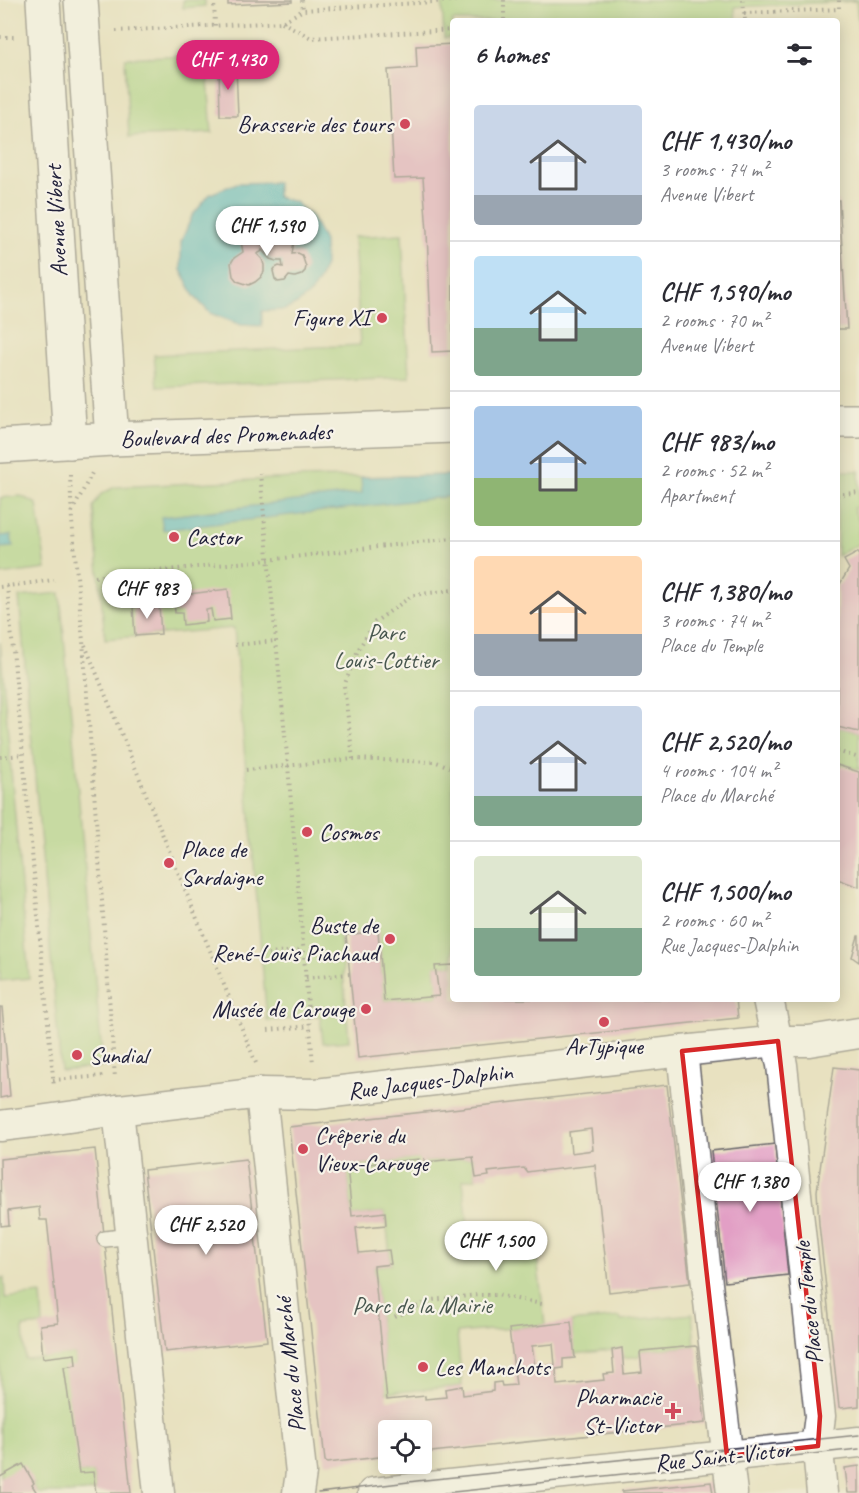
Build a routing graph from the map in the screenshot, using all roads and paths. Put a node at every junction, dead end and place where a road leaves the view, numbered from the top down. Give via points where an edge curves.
1 (43, 0) edge
2 (81, 0) edge
3 (214, 0) edge
4 (302, 0) edge
5 (466, 0) edge
6 (504, 0) edge
7 (743, 0) edge
8 (839, 0) edge
9 (303, 10) junction
10 (744, 13) junction
11 (504, 18) edge
12 (745, 18) edge
13 (282, 22) junction
14 (215, 26) junction
15 (450, 30) edge
16 (113, 31) dead end
17 (840, 421) edge
18 (859, 421) edge
19 (450, 426) edge
20 (112, 439) junction
21 (70, 442) junction
22 (0, 446) edge
23 (260, 472) dead end
24 (859, 492) edge
25 (840, 495) edge
26 (71, 512) dead end
27 (450, 538) edge
28 (268, 560) junction
29 (95, 577) dead end
30 (54, 580) dead end
31 (7, 586) junction
32 (0, 587) edge
33 (450, 590) edge
34 (83, 641) junction
35 (275, 641) junction
36 (235, 645) dead end
37 (840, 752) edge
38 (23, 755) junction
39 (0, 757) edge
40 (859, 758) edge
41 (353, 759) junction
42 (288, 766) junction
43 (450, 767) edge
44 (246, 770) dead end
45 (303, 950) junction
46 (262, 955) dead end
47 (350, 974) dead end
48 (306, 978) junction
49 (769, 1002) edge
50 (310, 1026) junction
51 (268, 1030) dead end
52 (859, 1033) edge
53 (778, 1041) junction
54 (682, 1051) junction
55 (104, 1076) dead end
56 (53, 1080) junction
57 (260, 1081) junction
58 (316, 1094) junction
59 (116, 1097) junction
60 (45, 1120) junction
61 (0, 1126) edge
62 (542, 1304) dead end
63 (395, 1317) dead end
64 (859, 1442) edge
65 (818, 1446) junction
66 (727, 1456) junction
67 (159, 1493) edge
68 (298, 1493) edge
69 (373, 1493) edge
70 (732, 1493) edge
71 (822, 1493) edge

1 - 21 main road, Avenue Vibert
2 - 20 main road, Avenue Vibert
3 - 14 path
4 - 9 path
5 - 9 path
6 - 11 path
7 - 10 path
8 - 10 path via 839,9
9 - 13 path
10 - 12 path
13 - 14 path
13 - 15 path via 311,38
14 - 16 path
17 - 18 main road
19 - 20 main road, Boulevard des Promenades
20 - 21 main road, Boulevard des Promenades
21 - 22 main road, Boulevard des Promenades
23 - 28 path
24 - 25 path
26 - 34 path
27 - 28 path
28 - 29 path
28 - 35 path
30 - 31 path
31 - 32 path
31 - 38 path
33 - 41 path via 413,595 375,622 358,650 344,686
34 - 57 path
34 - 59 path
35 - 36 path
35 - 42 path
37 - 40 path
38 - 39 path
38 - 56 path
41 - 42 path
41 - 43 path via 436,762
42 - 44 path
42 - 45 path
45 - 46 path
45 - 48 path
47 - 48 path
48 - 50 path
49 - 53 street, Place du Temple
50 - 51 path
50 - 58 path
52 - 53 street, Rue Jacques-Dalphin via 809,1041
53 - 54 street, Rue Jacques-Dalphin
53 - 65 street, Place du Temple via 820,1416
54 - 58 street, Rue Jacques-Dalphin
54 - 66 street
55 - 56 path
56 - 60 path
57 - 58 street, Rue Jacques-Dalphin
57 - 59 street, Rue Jacques-Dalphin
57 - 68 street, Place du Marché via 301,1473
59 - 60 street, Rue Jacques-Dalphin
59 - 67 street via 118,1238
60 - 61 street, Rue Jacques-Dalphin
62 - 63 path via 497,1294 478,1295 432,1300
64 - 65 street, Rue Saint-Victor
65 - 66 street, Rue Saint-Victor
65 - 71 street, Place du Temple
66 - 69 street, Rue Saint-Victor
66 - 70 street

